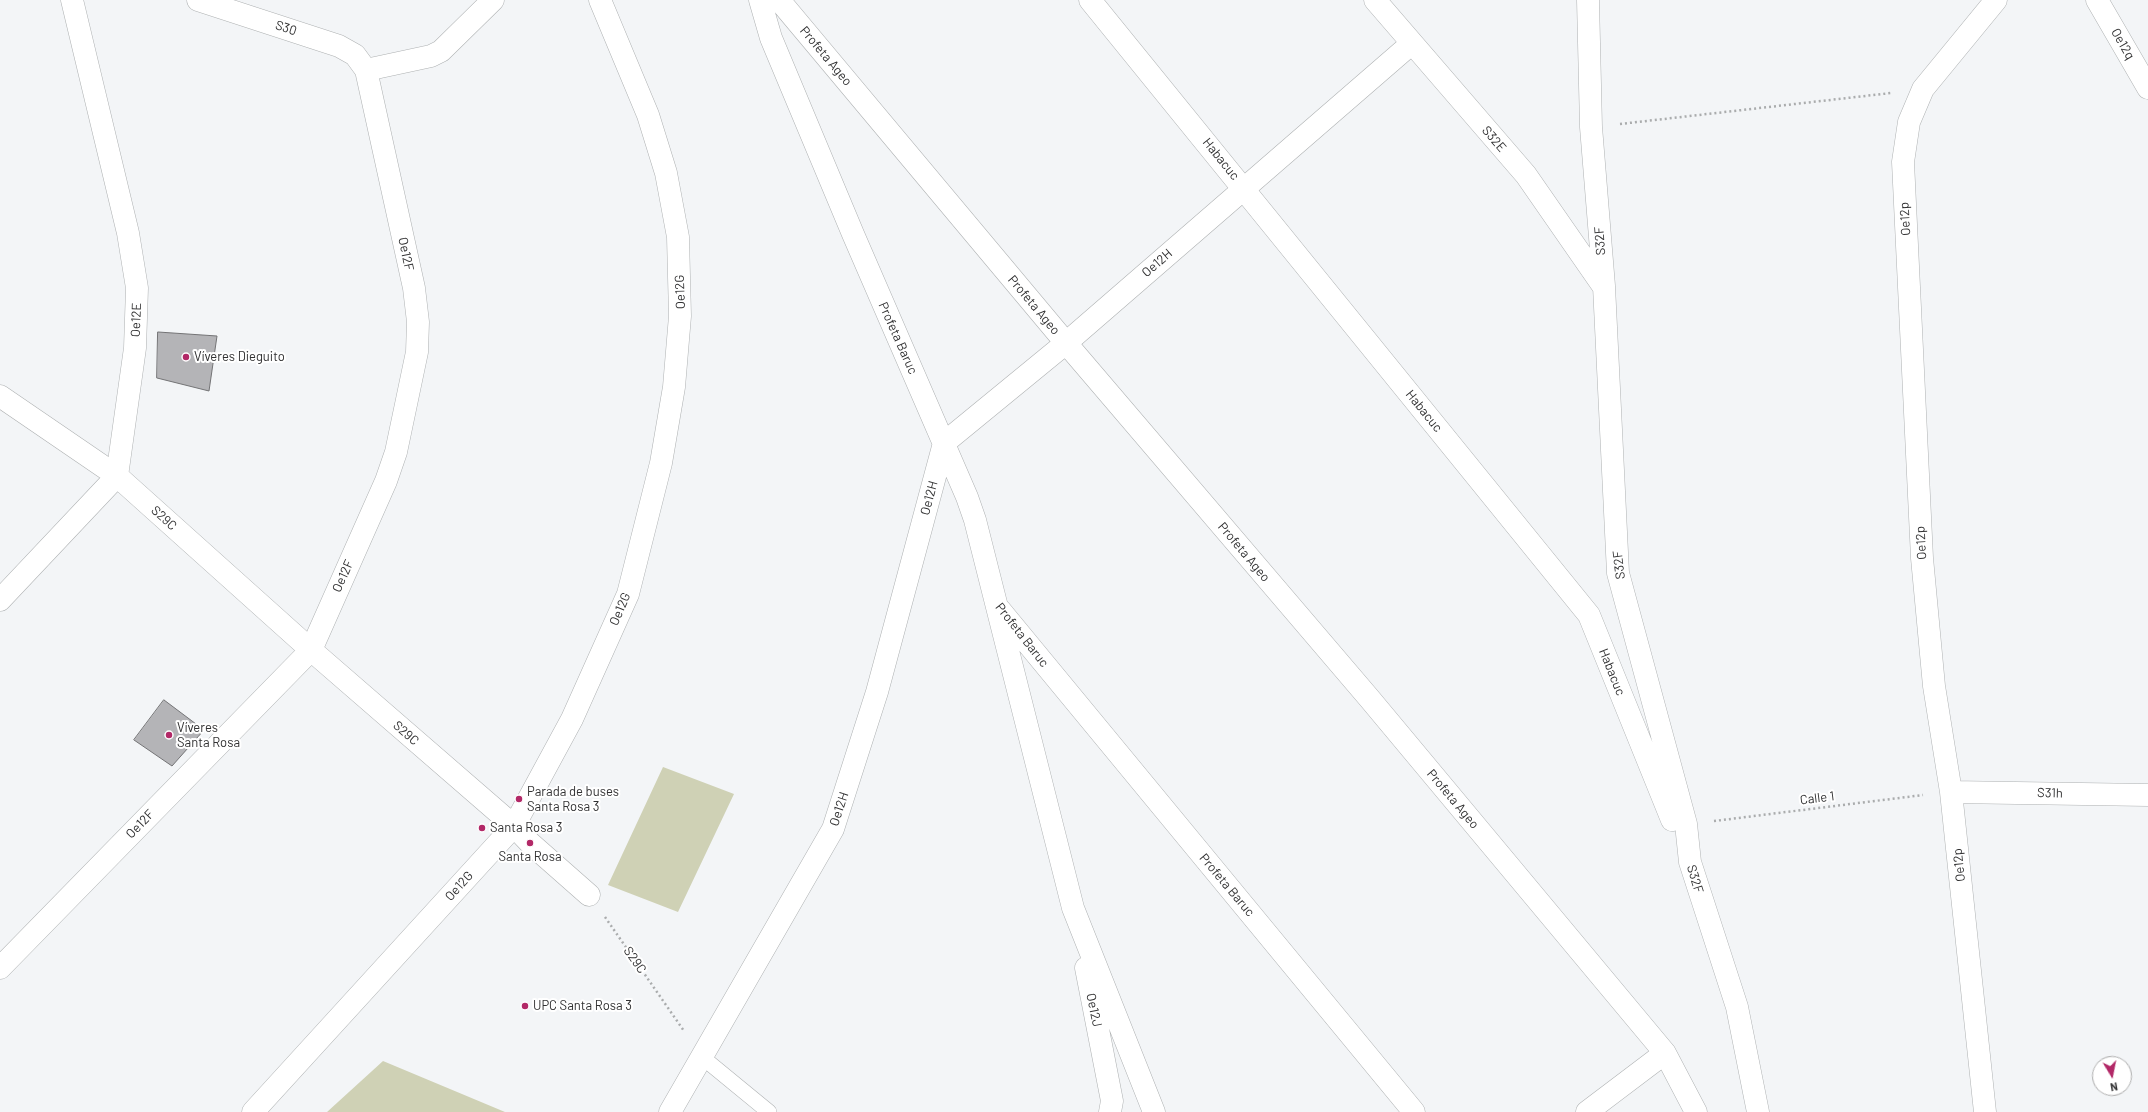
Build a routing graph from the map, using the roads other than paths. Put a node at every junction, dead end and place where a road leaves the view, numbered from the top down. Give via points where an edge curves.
1 (72, 0) edge
2 (198, 0) edge
3 (493, 0) edge
4 (600, 0) edge
5 (760, 0) edge
6 (779, 0) edge
7 (1090, 0) edge
8 (1375, 0) edge
9 (1588, 0) edge
10 (1996, 0) edge
11 (2097, 0) edge
12 (1411, 44) junction
13 (366, 70) junction
14 (2148, 88) edge
15 (1244, 187) junction
16 (1604, 286) junction
17 (1066, 342) junction
18 (0, 396) edge
19 (944, 443) junction
20 (117, 476) junction
21 (0, 600) edge
22 (996, 605) junction
23 (311, 650) junction
24 (1951, 792) junction
25 (2148, 795) edge
26 (514, 826) junction
27 (1690, 862) junction
28 (590, 895) road end
29 (1073, 908) junction
30 (0, 968) edge
31 (1664, 1053) junction
32 (702, 1057) junction
33 (253, 1112) edge
34 (670, 1112) edge
35 (769, 1112) edge
36 (1110, 1112) edge
37 (1154, 1112) edge
38 (1414, 1112) edge
39 (1588, 1112) edge
40 (1696, 1112) edge
41 (1758, 1112) edge
42 (1985, 1112) edge

1 - 20 street, Oe12E via 128,233 137,288 135,348
2 - 13 street, S30 via 339,46 355,55
3 - 13 street via 441,51 431,56
4 - 26 street, Oe12G via 648,115 666,174 678,237 680,316 674,387 661,463 628,594 572,719
5 - 19 street, Profeta Baruc via 774,45
6 - 17 street, Profeta Ageo
7 - 15 street, Habacuc
8 - 12 street, S32E
9 - 16 street, S32F via 1591,127
10 - 24 street, Oe12p via 1923,89 1909,122 1903,170 1922,558 1934,686
11 - 14 street, Oe12q
12 - 15 street, Oe12H
12 - 16 street, S32E via 1526,175
13 - 23 street, Oe12F via 414,288 418,322 417,352 396,452 386,481
15 - 17 street, Oe12H
15 - 27 street, Habacuc via 1589,615
16 - 27 street, S32F via 1618,573 1686,824
17 - 19 street, Oe12H
17 - 31 street, Profeta Ageo via 1369,698
18 - 20 street, S29C
19 - 22 street, Profeta Baruc via 975,520
19 - 32 street, Oe12H via 877,692 833,829
20 - 21 street
20 - 23 street, S29C
22 - 29 street
22 - 38 street, Profeta Baruc
23 - 26 street, S29C
23 - 30 street, Oe12F
24 - 25 street, S31h
24 - 42 street, Oe12p
26 - 28 street, S29C
26 - 33 street, Oe12G
27 - 41 street, S32F via 1737,1007
29 - 36 street, Oe12J via 1112,1101
29 - 37 street
31 - 39 street
31 - 40 street, Profeta Ageo
32 - 34 street, Oe12H
32 - 35 lane

